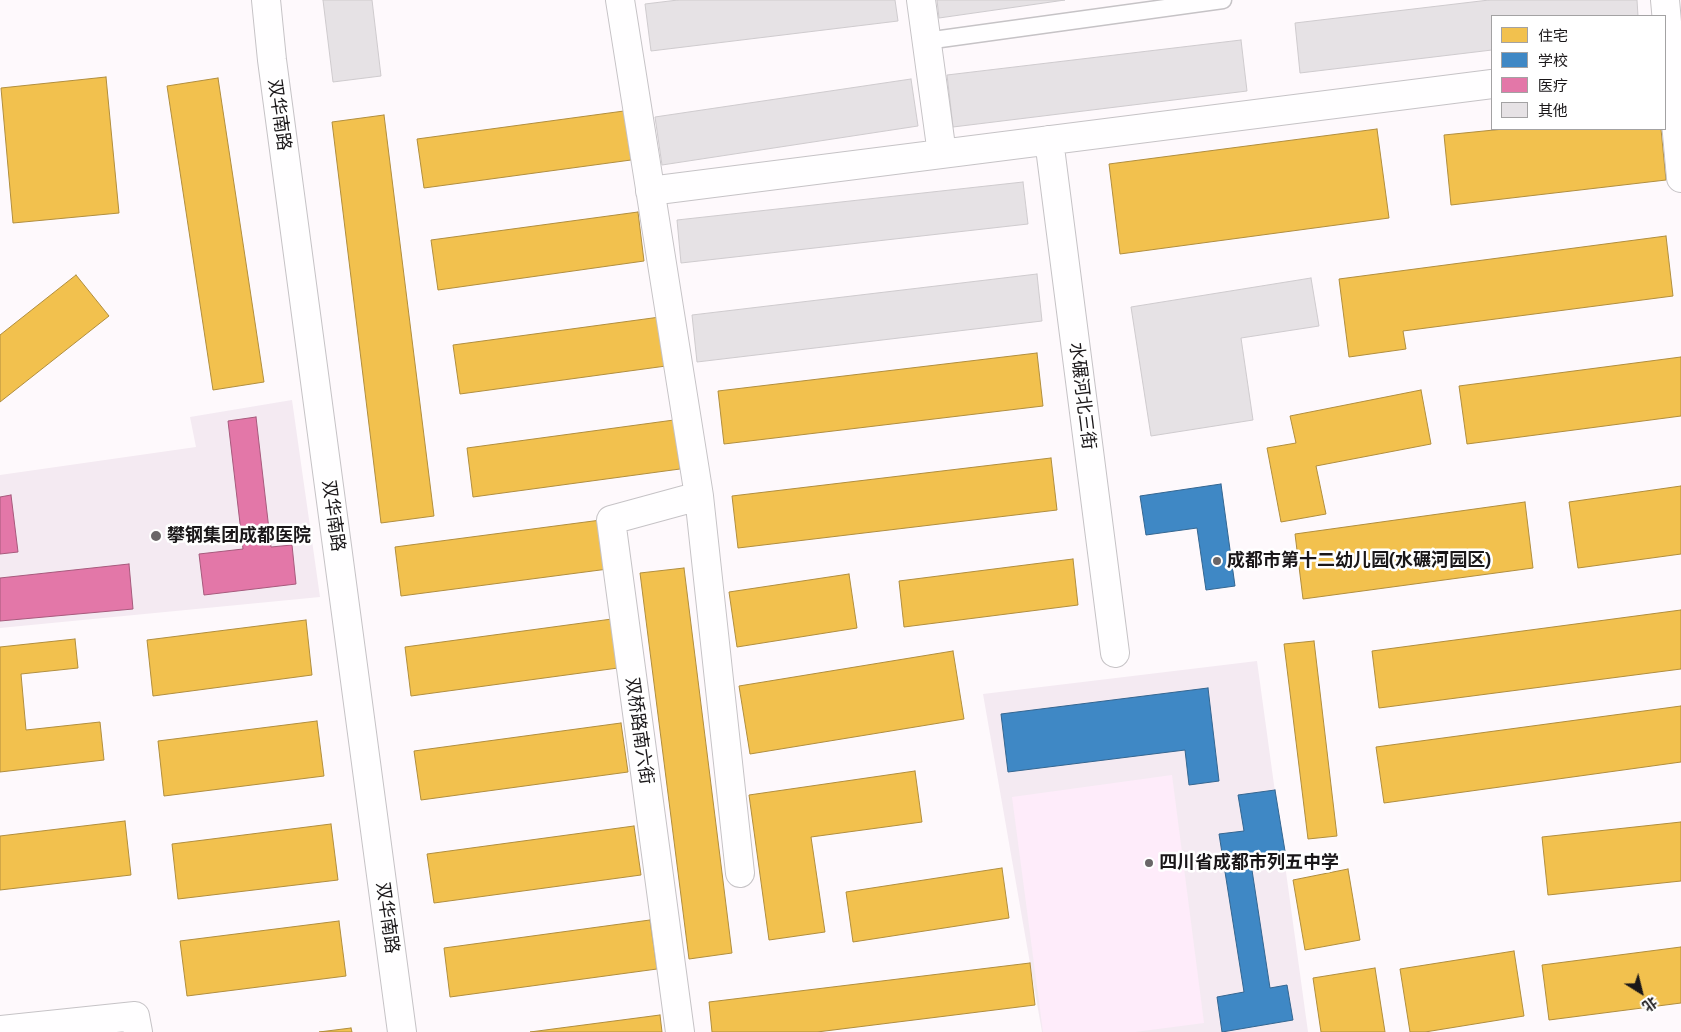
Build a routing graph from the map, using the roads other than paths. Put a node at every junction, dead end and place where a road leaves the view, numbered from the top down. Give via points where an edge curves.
1 (266, 0) edge
2 (620, 0) edge
3 (920, 0) edge
4 (1223, 0) edge
5 (1665, 0) edge
6 (1666, 15) edge
7 (1666, 20) edge
8 (926, 41) junction
9 (1668, 61) edge
10 (1491, 84) edge
11 (1049, 140) junction
12 (942, 154) junction
13 (1681, 178) edge
14 (650, 191) junction
15 (698, 496) junction
16 (1115, 653) dead end
17 (740, 873) dead end
18 (0, 1030) edge
19 (138, 1032) edge
20 (402, 1032) edge
21 (680, 1032) edge

1 - 20 street, 双华南路
2 - 14 street
3 - 8 street
4 - 8 lane
5 - 6 street
7 - 9 street
8 - 12 street
9 - 13 street
10 - 11 street
11 - 12 street
11 - 16 street, 水碾河北三街
12 - 14 street
14 - 15 street
15 - 17 street
15 - 21 street, 双桥路南六街 via 611,520
18 - 19 street via 136,1016

